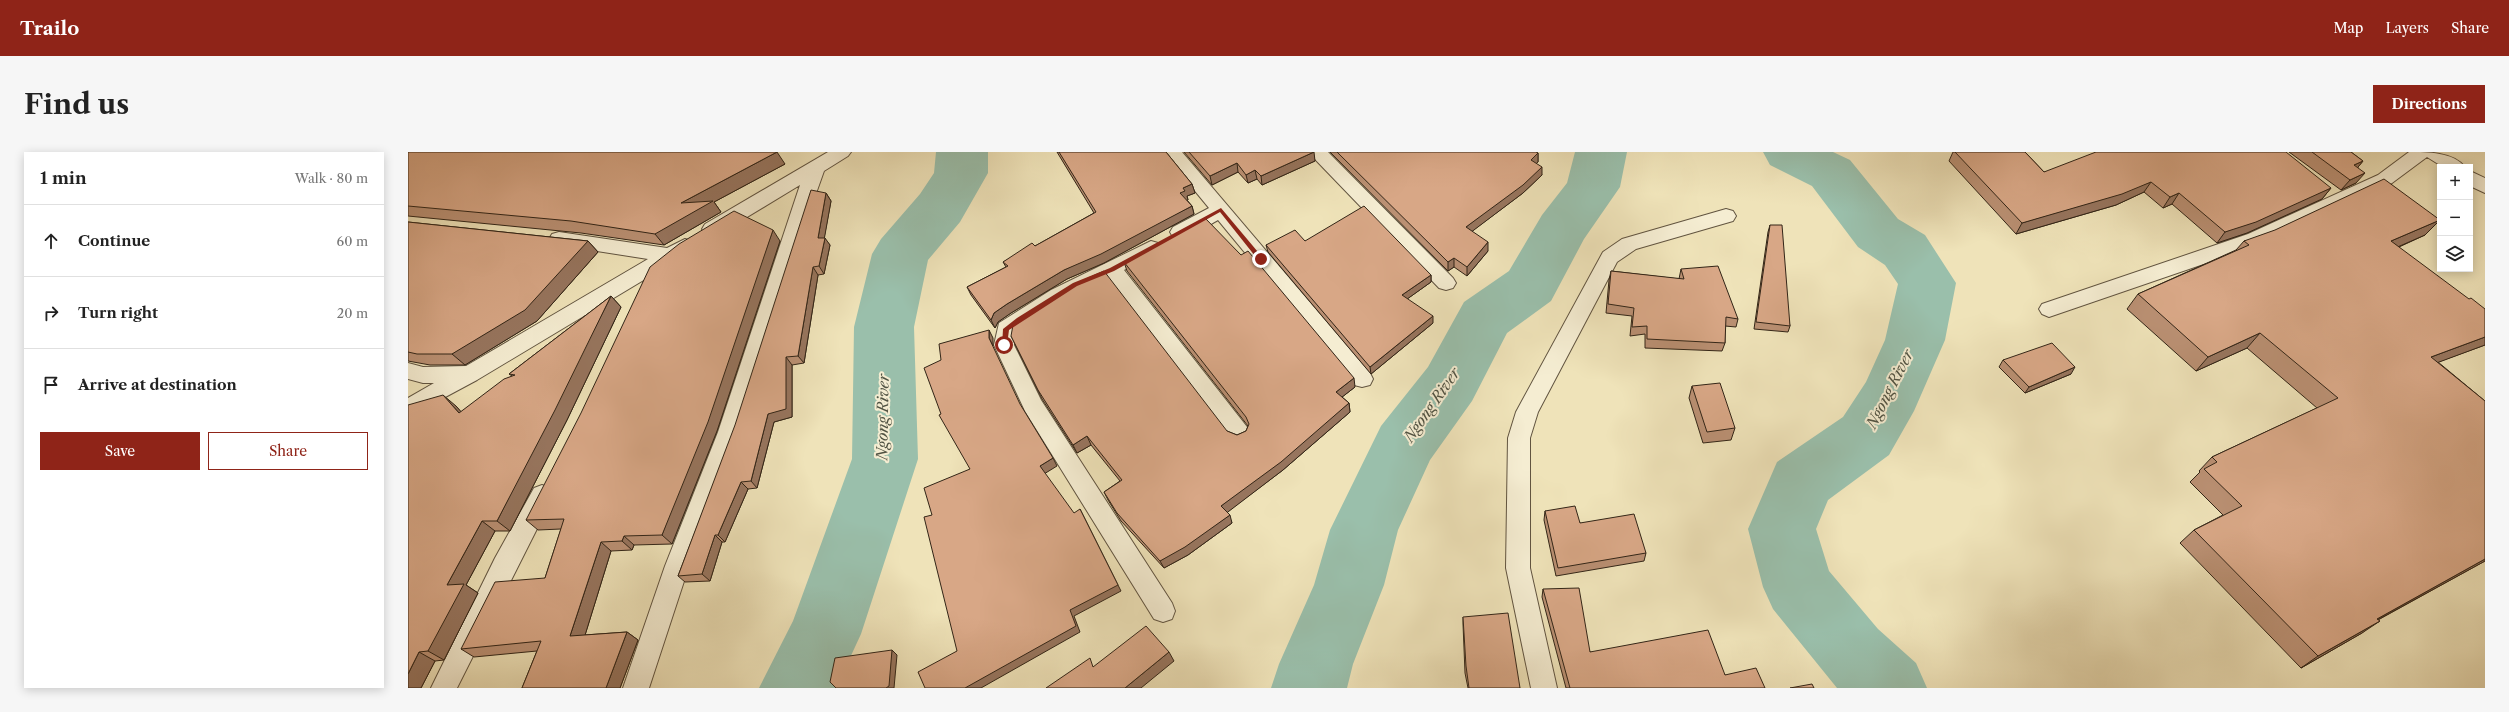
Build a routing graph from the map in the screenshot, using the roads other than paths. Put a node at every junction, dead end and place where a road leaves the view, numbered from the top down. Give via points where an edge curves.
1 (842, 152) edge
2 (1172, 152) edge
3 (1317, 152) edge
4 (2421, 152) edge
5 (2433, 152) edge
6 (2451, 164) edge
7 (816, 167) junction
8 (2473, 179) edge
9 (2321, 187) edge
10 (2485, 187) edge
11 (2338, 200) junction
12 (1221, 210) junction
13 (1726, 216) dead end
14 (543, 238) edge
15 (661, 259) junction
16 (1112, 269) junction
17 (1446, 283) dead end
18 (636, 299) edge
19 (2049, 309) dead end
20 (408, 371) edge
21 (469, 374) junction
22 (1362, 379) dead end
23 (408, 408) edge
24 (1239, 433) edge
25 (551, 478) edge
26 (1163, 611) dead end
27 (444, 688) edge
28 (636, 688) edge
29 (1544, 688) edge

1 - 7 street
2 - 12 street
3 - 17 street
4 - 11 street via 2385,179
5 - 6 street
7 - 15 street
7 - 28 street via 793,230 729,432 677,566
8 - 10 street
9 - 11 street
11 - 19 street via 2255,239
12 - 16 street
12 - 22 street
13 - 29 street via 1630,244 1610,257 1528,412 1519,438 1518,568
14 - 15 street
15 - 18 street
15 - 21 street
16 - 24 street
16 - 26 street via 1075,285 1019,319 1006,329 1004,345 1033,405
20 - 21 street via 423,375
21 - 23 street
25 - 27 street

